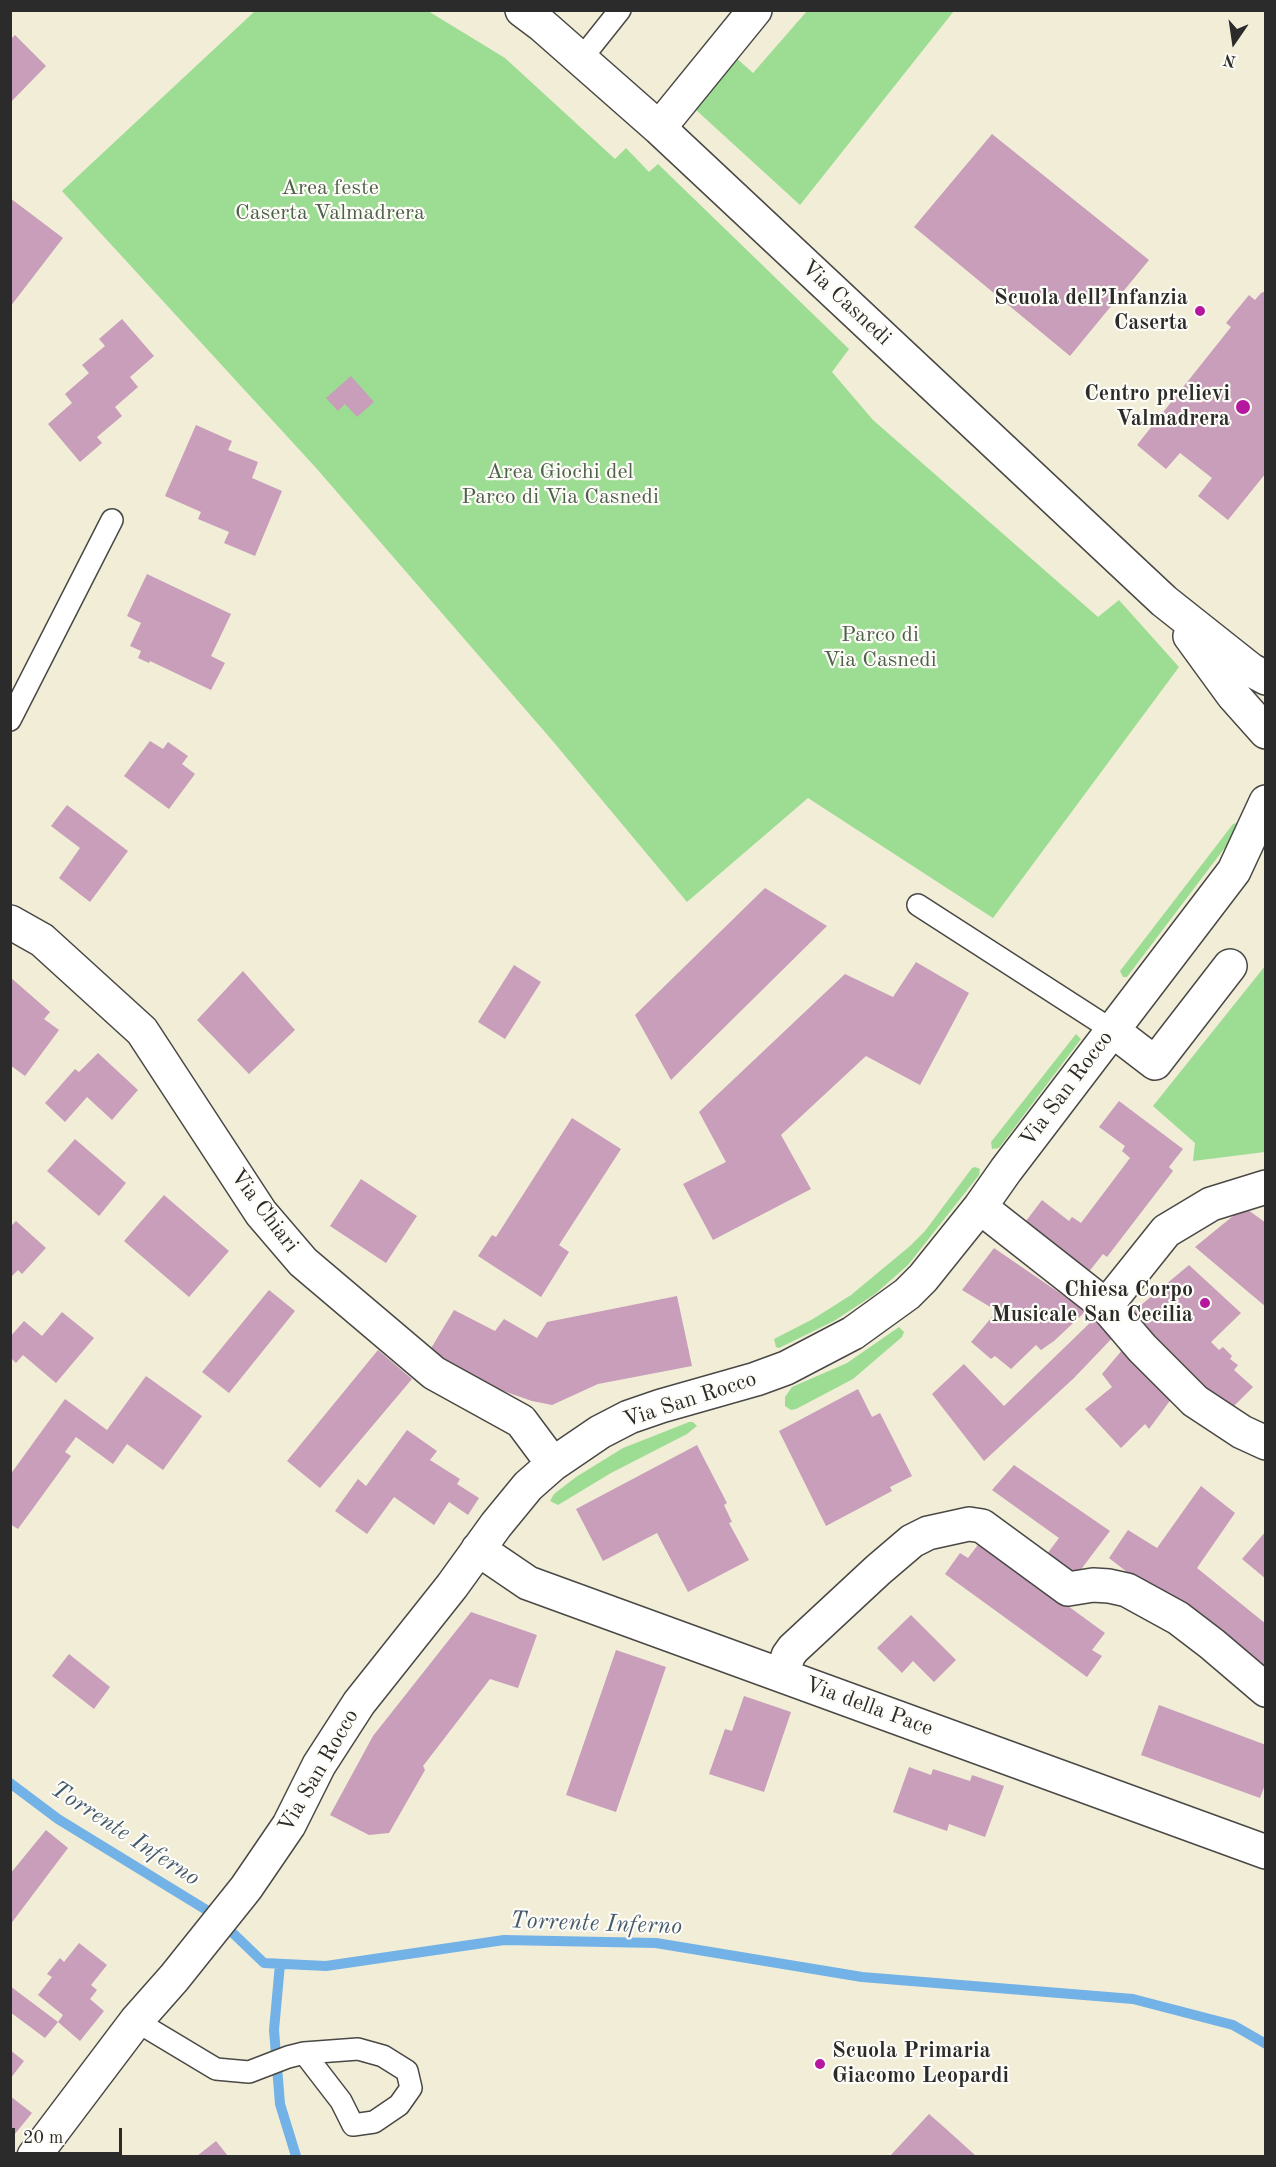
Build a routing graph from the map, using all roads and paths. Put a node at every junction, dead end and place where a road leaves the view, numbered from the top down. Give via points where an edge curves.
1 (522, 10) edge
2 (620, 10) edge
3 (755, 10) edge
4 (581, 59) junction
5 (659, 128) junction
6 (112, 520) dead end
7 (1164, 601) junction
8 (1266, 678) edge
9 (10, 720) edge
10 (1266, 732) edge
11 (1266, 802) edge
12 (1266, 846) edge
13 (1234, 871) junction
14 (918, 905) dead end
15 (10, 922) edge
16 (1230, 966) dead end
17 (1112, 1030) junction
18 (1266, 1187) edge
19 (980, 1207) junction
20 (1106, 1306) junction
21 (1266, 1443) edge
22 (553, 1464) junction
23 (478, 1549) junction
24 (783, 1675) junction
25 (1266, 1690) edge
26 (1266, 1852) edge
27 (136, 2021) junction
28 (296, 2055) junction
29 (34, 2157) edge

1 - 4 street, Via Casnedi
2 - 4 lane
3 - 5 street
4 - 5 street, Via Casnedi
5 - 7 street, Via Casnedi
6 - 9 lane
7 - 8 street, Via Casnedi
7 - 10 street, Via Casnedi via 1233,695
11 - 13 street, Via San Rocco
12 - 13 street, Via San Rocco
13 - 17 street, Via San Rocco
14 - 17 lane
15 - 22 street, Via Chiari via 42,940 142,1031 261,1213 303,1262 434,1373 521,1421
16 - 17 street via 1155,1063
17 - 19 street, Via San Rocco
18 - 20 street via 1210,1204 1166,1231
19 - 20 street
19 - 22 street, Via San Rocco via 923,1278 854,1333 786,1368 629,1417
20 - 21 street via 1195,1401
22 - 23 street, Via San Rocco via 528,1486
23 - 24 street, Via della Pace via 528,1583
23 - 27 street, Via San Rocco via 334,1738 289,1825 246,1887
24 - 25 street via 793,1649 912,1541 928,1533 969,1524 982,1526 1068,1589 1093,1585 1127,1590 1178,1618
24 - 26 street, Via della Pace
27 - 28 lane via 216,2069 249,2072
27 - 29 street, Via San Rocco
28 - 28 lane via 341,2101 352,2125 374,2122 399,2105 411,2088 407,2071 383,2056 358,2049

